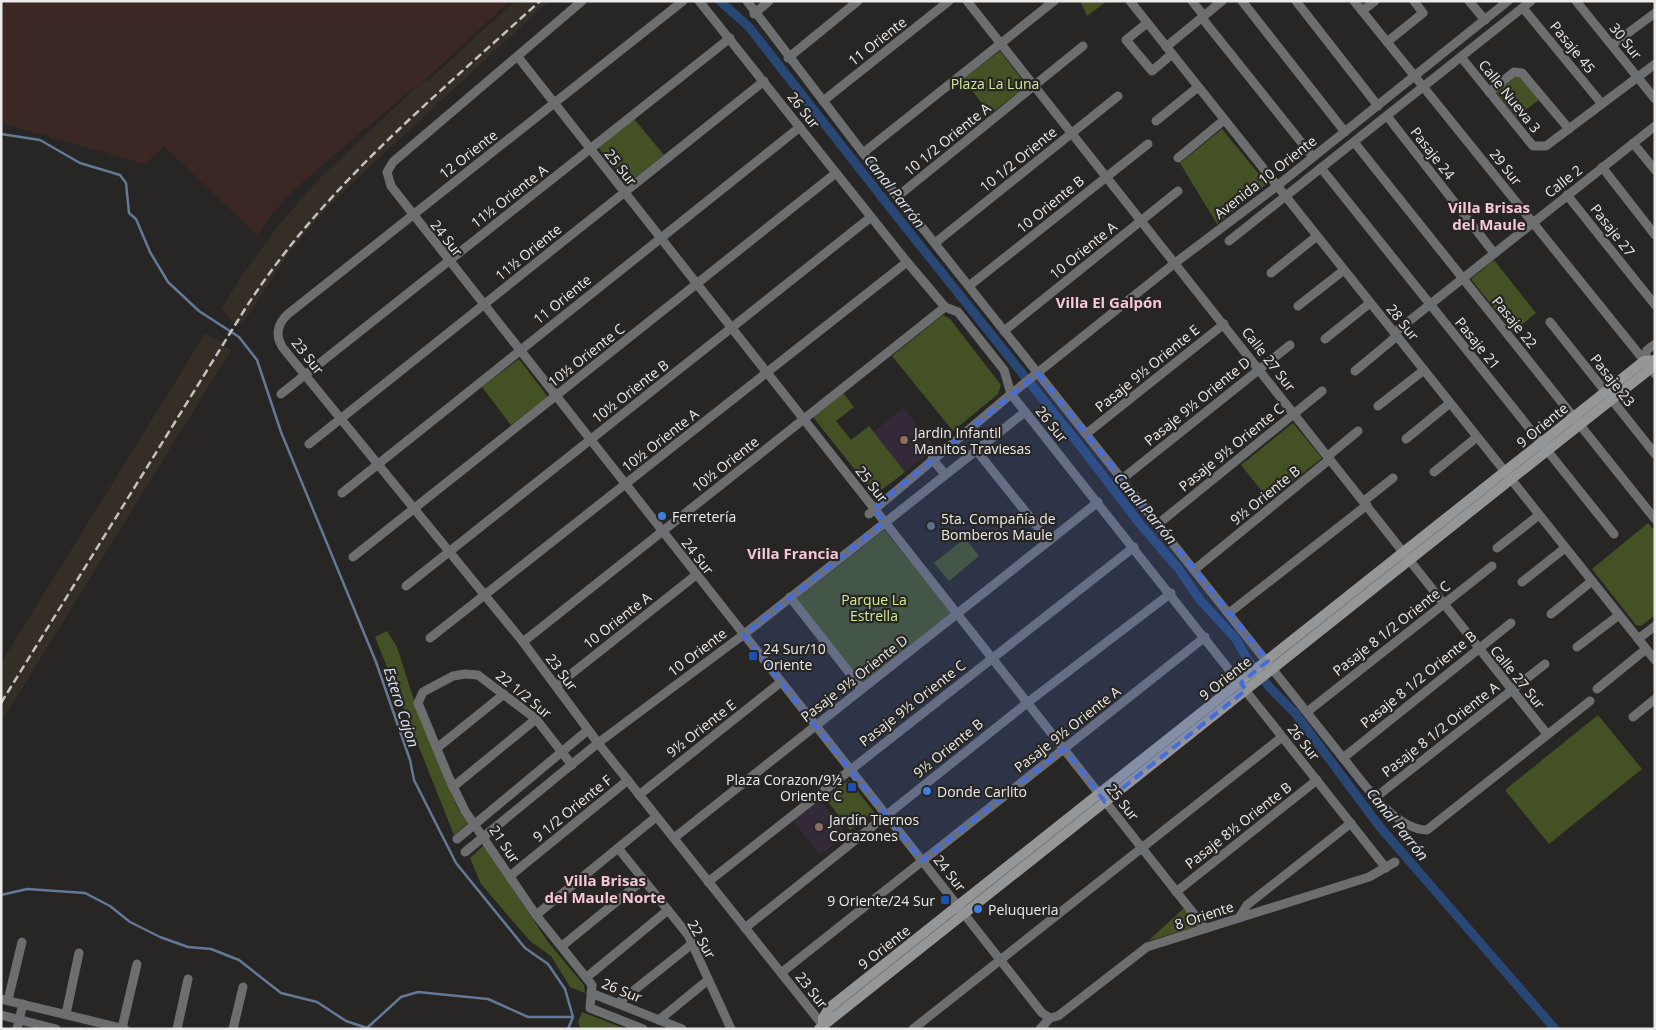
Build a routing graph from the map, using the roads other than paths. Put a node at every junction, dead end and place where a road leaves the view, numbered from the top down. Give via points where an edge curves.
1 (582, 1) edge
2 (683, 1) edge
3 (699, 1) edge
4 (747, 1) edge
5 (770, 1) edge
6 (858, 1) edge
7 (949, 1) edge
8 (967, 1) edge
9 (1054, 1) edge
10 (1130, 1) edge
11 (1192, 1) edge
12 (1222, 1) edge
13 (1242, 1) edge
14 (1296, 1) edge
15 (1354, 1) edge
16 (1374, 1) edge
17 (1414, 1) edge
18 (1469, 1) edge
19 (1508, 1) edge
20 (1532, 1) edge
21 (1576, 1) edge
22 (1523, 8) junction
23 (1362, 11) junction
24 (754, 14) junction
25 (1655, 14) edge
26 (1203, 17) junction
27 (1484, 20) junction
28 (1147, 23) junction
29 (730, 38) junction
30 (1387, 42) junction
31 (1000, 44) junction
32 (1612, 45) junction
33 (1083, 46) dead end
34 (1166, 47) junction
35 (1172, 54) junction
36 (518, 57) junction
37 (1461, 57) junction
38 (788, 58) junction
39 (1655, 64) edge
40 (1415, 76) junction
41 (1637, 76) junction
42 (764, 81) junction
43 (1034, 86) junction
44 (1198, 87) junction
45 (1423, 87) junction
46 (1489, 92) junction
47 (1118, 96) dead end
48 (1655, 99) edge
49 (823, 101) junction
50 (554, 103) junction
51 (1602, 104) junction
52 (1378, 106) junction
53 (1386, 116) junction
54 (1224, 120) junction
55 (1156, 121) dead end
56 (1655, 126) edge
57 (800, 127) junction
58 (1569, 129) junction
59 (1346, 132) junction
60 (1071, 134) junction
61 (1354, 142) junction
62 (1633, 142) junction
63 (1148, 144) dead end
64 (590, 149) junction
65 (863, 153) junction
66 (1178, 158) dead end
67 (1313, 158) junction
68 (1602, 167) junction
69 (1321, 168) junction
70 (1655, 170) edge
71 (836, 173) junction
72 (1106, 177) junction
73 (1277, 186) junction
74 (1178, 191) dead end
75 (624, 193) junction
76 (1568, 195) junction
77 (898, 196) junction
78 (1286, 196) junction
79 (412, 215) junction
80 (872, 217) junction
81 (1140, 222) junction
82 (1532, 222) junction
83 (1655, 235) edge
84 (1317, 236) junction
85 (660, 238) junction
86 (1229, 241) dead end
87 (935, 243) junction
88 (1494, 253) junction
89 (448, 262) junction
90 (907, 262) junction
91 (1174, 263) junction
92 (1344, 270) junction
93 (1272, 273) dead end
94 (1462, 278) junction
95 (696, 284) junction
96 (969, 286) junction
97 (1370, 303) junction
98 (1430, 304) junction
99 (483, 305) junction
100 (1655, 305) edge
101 (1298, 306) dead end
102 (944, 307) junction
103 (1550, 322) dead end
104 (1224, 324) junction
105 (731, 328) junction
106 (1004, 330) junction
107 (278, 333) joint
108 (1396, 335) junction
109 (1325, 340) dead end
110 (1655, 344) edge
111 (1290, 345) dead end
112 (520, 351) junction
113 (1652, 366) edge
114 (1259, 369) junction
115 (1424, 370) junction
116 (1355, 371) dead end
117 (767, 374) junction
118 (305, 375) junction
119 (1035, 376) junction
120 (1322, 391) dead end
121 (281, 394) dead end
122 (1011, 394) junction
123 (1609, 396) junction
124 (555, 397) junction
125 (1450, 403) junction
126 (1378, 406) dead end
127 (1025, 412) junction
128 (1294, 414) junction
129 (340, 419) junction
130 (803, 420) junction
131 (1577, 421) junction
132 (1358, 431) dead end
133 (1086, 434) junction
134 (1477, 437) junction
135 (1406, 439) dead end
136 (590, 440) junction
137 (309, 444) dead end
138 (1544, 447) junction
139 (976, 450) junction
140 (1655, 454) edge
141 (1329, 458) junction
142 (932, 459) junction
143 (378, 465) junction
144 (1434, 472) dead end
145 (945, 474) junction
146 (1508, 476) junction
147 (1393, 478) dead end
148 (1122, 479) junction
149 (625, 485) junction
150 (342, 493) dead end
151 (1098, 502) junction
152 (1365, 503) junction
153 (414, 509) junction
154 (872, 512) junction
155 (1539, 514) junction
156 (1655, 519) edge
157 (884, 522) junction
158 (1158, 524) junction
159 (662, 532) junction
160 (1614, 534) dead end
161 (1049, 541) junction
162 (1134, 547) junction
163 (1497, 548) dead end
164 (1566, 548) junction
165 (449, 552) junction
166 (1407, 556) junction
167 (352, 557) dead end
168 (1492, 566) dead end
169 (1194, 570) junction
170 (696, 575) junction
171 (1592, 581) junction
172 (1522, 582) dead end
173 (406, 586) dead end
174 (1170, 593) junction
175 (485, 595) junction
176 (790, 597) junction
177 (1444, 604) junction
178 (957, 614) junction
179 (1229, 614) junction
180 (1551, 614) dead end
181 (1619, 615) junction
182 (1511, 623) dead end
183 (1655, 626) edge
184 (743, 635) junction
185 (1205, 637) junction
186 (430, 638) dead end
187 (1638, 639) junction
188 (523, 642) junction
189 (1577, 648) dead end
190 (1478, 649) junction
191 (1646, 649) junction
192 (992, 658) junction
193 (1655, 660) edge
194 (1545, 664) dead end
195 (1268, 667) junction
196 (781, 682) junction
197 (556, 686) junction
198 (1244, 686) junction
199 (862, 689) junction
200 (1596, 689) dead end
201 (1510, 690) junction
202 (504, 694) junction
203 (419, 696) joint
204 (1655, 698) edge
205 (1590, 701) dead end
206 (1027, 703) junction
207 (1307, 712) junction
208 (1633, 717) dead end
209 (536, 720) junction
210 (815, 726) junction
211 (588, 730) junction
212 (1547, 734) junction
213 (1282, 737) junction
214 (598, 744) junction
215 (437, 748) junction
216 (1064, 749) junction
217 (562, 752) junction
218 (1343, 758) junction
219 (572, 765) junction
220 (850, 770) junction
221 (628, 780) junction
222 (1317, 780) junction
223 (454, 787) junction
224 (639, 794) junction
225 (1376, 797) junction
226 (1102, 798) junction
227 (886, 815) junction
228 (656, 816) junction
229 (1350, 823) junction
230 (474, 824) junction
231 (483, 837) junction
232 (674, 838) junction
233 (457, 839) dead end
234 (1141, 847) junction
235 (618, 848) junction
236 (465, 852) dead end
237 (922, 861) junction
238 (1395, 862) dead end
239 (1386, 868) junction
240 (510, 876) junction
241 (643, 880) junction
242 (708, 882) junction
243 (1176, 892) junction
244 (668, 910) junction
245 (961, 910) junction
246 (536, 914) junction
247 (1238, 918) junction
248 (745, 928) junction
249 (1205, 928) junction
250 (22, 942) dead end
251 (692, 944) junction
252 (562, 946) junction
253 (79, 953) dead end
254 (1000, 960) junction
255 (137, 964) dead end
256 (781, 973) junction
257 (587, 977) junction
258 (188, 980) dead end
259 (708, 980) junction
260 (243, 987) dead end
261 (591, 993) junction
262 (5, 999) edge
263 (618, 1003) junction
264 (23, 1004) junction
265 (66, 1014) junction
266 (1, 1016) edge
267 (1050, 1018) junction
268 (659, 1020) junction
269 (18, 1024) edge
270 (124, 1028) edge
271 (822, 1028) edge
272 (56, 1029) edge
273 (177, 1029) edge
274 (232, 1029) edge
275 (644, 1029) edge
276 (682, 1029) edge
277 (731, 1029) edge
278 (913, 1029) edge
279 (1040, 1029) edge

1 - 36 street
2 - 50 street, 12 Oriente
3 - 29 street, 26 Sur
4 - 24 street, 26 Sur
5 - 24 street
6 - 38 street
7 - 49 street, 11 Oriente
8 - 31 street, Calle 27 Sur
9 - 31 street
10 - 28 street, 28 Sur
11 - 26 street
12 - 26 street
13 - 59 street
14 - 52 street
15 - 23 street, 29 Sur
16 - 23 street
17 - 30 street via 1423,13
18 - 27 street
19 - 27 street, Avenida 10 Oriente
20 - 22 street, Avenida 10 Oriente
21 - 32 street, 30 Sur
22 - 37 street, Avenida 10 Oriente
22 - 51 street, Pasaje 45
23 - 30 street, 29 Sur
24 - 38 street, 26 Sur
25 - 32 street
26 - 34 street
26 - 67 street
27 - 40 street, Avenida 10 Oriente
28 - 34 street, 28 Sur
28 - 35 street via 1126,40 1152,71
29 - 42 street, 26 Sur
29 - 64 street, 11½ Oriente A
30 - 40 street, 29 Sur
31 - 43 street, Calle 27 Sur
31 - 65 street
32 - 41 street, 30 Sur
33 - 43 street, 10 1/2 Oriente A
34 - 35 street, 28 Sur
35 - 44 street, 28 Sur
36 - 50 street, 25 Sur
36 - 79 street, 24 Sur via 389,167 387,172 391,186
37 - 45 street, Avenida 10 Oriente
37 - 46 street, Calle Nueva 3
38 - 49 street, 26 Sur
39 - 41 street, Calle Nueva 3
40 - 45 street, 29 Sur
40 - 52 street, Avenida 10 Oriente
41 - 48 street, 30 Sur
41 - 51 street, Calle Nueva 3
42 - 57 street, 26 Sur
42 - 75 street, 11½ Oriente
43 - 60 street, Calle 27 Sur
43 - 77 street, 10 1/2 Oriente A
44 - 54 street, 28 Sur
44 - 55 street
45 - 53 street, Avenida 10 Oriente
45 - 82 street, 29 Sur
46 - 58 street, Calle Nueva 3 via 1533,146 1546,146
46 - 58 street via 1514,72 1522,73
47 - 60 street, 10 1/2 Oriente
49 - 65 street, 26 Sur
50 - 64 street, 25 Sur
50 - 79 street, 12 Oriente
51 - 58 street, Calle Nueva 3
52 - 59 street, Avenida 10 Oriente
53 - 61 street, Avenida 10 Oriente
53 - 88 street, Pasaje 24
54 - 66 street
54 - 73 street, 28 Sur
56 - 62 street, Calle 2
57 - 71 street, 26 Sur
57 - 85 street, 11 Oriente
59 - 67 street, Avenida 10 Oriente
60 - 72 street, Calle 27 Sur
60 - 87 street, 10 1/2 Oriente
61 - 69 street, Avenida 10 Oriente
61 - 94 street, Pasaje 22
62 - 68 street, Calle 2
62 - 70 street
63 - 72 street, 10 Oriente B
64 - 75 street, 25 Sur
64 - 89 street, 11½ Oriente A
65 - 77 street, 26 Sur
67 - 73 street, Avenida 10 Oriente
68 - 76 street, Calle 2
68 - 83 street
69 - 78 street, Avenida 10 Oriente
69 - 98 street, Pasaje 21
71 - 80 street, 26 Sur
71 - 95 street, 10½ Oriente C
72 - 81 street, Calle 27 Sur
72 - 96 street, 10 Oriente B
73 - 78 street, 28 Sur
73 - 91 street, Avenida 10 Oriente
74 - 81 street, 10 Oriente A
75 - 85 street, 25 Sur
75 - 99 street, 11½ Oriente
76 - 82 street, Calle 2
76 - 100 street, Pasaje 27
77 - 87 street, 26 Sur
78 - 84 street, 28 Sur
78 - 86 street, Avenida 10 Oriente
79 - 89 street, 24 Sur
79 - 107 street, 12 Oriente via 288,314 280,323
80 - 90 street, 26 Sur
80 - 105 street, 10½ Oriente B
81 - 91 street, Calle 27 Sur
81 - 106 street, 10 Oriente A
82 - 88 street, Calle 2
82 - 113 street, 29 Sur
84 - 92 street, 28 Sur
84 - 93 street
85 - 95 street, 25 Sur
85 - 112 street, 11 Oriente
87 - 96 street, 26 Sur
88 - 94 street, Calle 2
89 - 99 street, 24 Sur
89 - 118 street, 11½ Oriente A
90 - 102 street, 26 Sur
90 - 117 street, 10½ Oriente A
91 - 104 street, Calle 27 Sur
91 - 119 street, Avenida 10 Oriente
92 - 97 street, 28 Sur
92 - 101 street
94 - 98 street, Calle 2
94 - 131 street, Pasaje 22
95 - 105 street, 25 Sur
95 - 124 street, 10½ Oriente C
96 - 106 street, 26 Sur
97 - 108 street, 28 Sur
97 - 109 street
98 - 108 street, Calle 2
98 - 138 street, Pasaje 21
99 - 112 street, 24 Sur
99 - 129 street, 11½ Oriente
102 - 122 street, 26 Sur via 958,312 1004,370
102 - 130 street, 10½ Oriente
103 - 123 street, Pasaje 23
104 - 114 street, Calle 27 Sur
104 - 133 street, Pasaje 9½ Oriente E
105 - 117 street, 25 Sur
105 - 136 street, 10½ Oriente B
106 - 119 street, 26 Sur
107 - 118 street, 23 Sur via 281,344
108 - 115 street, 28 Sur
108 - 116 street, Calle 2
110 - 113 street via 1647,350
111 - 114 street, Pasaje 9½ Oriente D
112 - 124 street, 24 Sur
112 - 143 street, 11 Oriente
113 - 123 street, 9 Oriente
114 - 128 street, Calle 27 Sur
114 - 148 street, Pasaje 9½ Oriente D
115 - 125 street, 28 Sur
115 - 126 street
117 - 130 street, 25 Sur
117 - 149 street, 10½ Oriente A
118 - 121 street, 11½ Oriente A
118 - 129 street, 23 Sur
119 - 122 street
119 - 133 street, 26 Sur
120 - 128 street, Pasaje 9½ Oriente C
122 - 127 street, 26 Sur
122 - 142 street
123 - 131 street, 9 Oriente
123 - 140 street, Pasaje 23
124 - 136 street, 24 Sur
124 - 153 street, 10½ Oriente C
125 - 134 street, 28 Sur
125 - 135 street
127 - 139 street, 10 Oriente
127 - 151 street, 26 Sur
128 - 141 street, Calle 27 Sur
128 - 158 street, Pasaje 9½ Oriente C
129 - 137 street, 11½ Oriente
129 - 143 street, 23 Sur
130 - 154 street, 25 Sur
130 - 159 street, 10½ Oriente
131 - 138 street, 9 Oriente
131 - 156 street, Pasaje 22
132 - 141 street, 9½ Oriente B
133 - 148 street, 26 Sur
134 - 144 street
134 - 146 street, 28 Sur
136 - 149 street, 24 Sur
136 - 165 street, 10½ Oriente B
138 - 146 street, 9 Oriente
138 - 160 street, Pasaje 21
139 - 145 street, 10 Oriente
139 - 161 street
141 - 152 street, Calle 27 Sur
141 - 169 street, 9½ Oriente B
142 - 145 street
142 - 154 street
143 - 150 street, 11 Oriente
143 - 153 street, 23 Sur
145 - 157 street, 10 Oriente
146 - 155 street, 28 Sur
146 - 166 street, 9 Oriente
147 - 152 street
148 - 158 street, 26 Sur
149 - 159 street, 24 Sur
149 - 175 street, 10½ Oriente A
151 - 161 street, Pasaje 9½ Oriente D
151 - 162 street, 26 Sur
152 - 166 street, Calle 27 Sur
152 - 179 street
153 - 165 street, 23 Sur
153 - 167 street, 10½ Oriente C
154 - 157 street, 25 Sur
155 - 163 street
155 - 164 street, 28 Sur
157 - 176 street, 10 Oriente
157 - 178 street, 25 Sur
158 - 169 street, 26 Sur
159 - 170 street, 24 Sur
159 - 188 street, 10½ Oriente
161 - 178 street, Pasaje 9½ Oriente D
162 - 174 street, 26 Sur
162 - 192 street, Pasaje 9½ Oriente C
164 - 171 street, 28 Sur
164 - 172 street
165 - 173 street, 10½ Oriente B
165 - 175 street, 23 Sur
166 - 177 street, Calle 27 Sur
166 - 195 street, 9 Oriente
168 - 177 street, Pasaje 8 1/2 Oriente C
169 - 179 street, 26 Sur
170 - 184 street, 24 Sur
170 - 197 street, 10 Oriente A
171 - 180 street
171 - 181 street, 28 Sur
174 - 185 street, 26 Sur
174 - 206 street, 9½ Oriente B
175 - 186 street, 10½ Oriente A
175 - 188 street, 23 Sur
176 - 184 street, 10 Oriente
176 - 199 street
177 - 190 street, Calle 27 Sur
177 - 207 street, Pasaje 8 1/2 Oriente C
178 - 192 street, 25 Sur
178 - 199 street, Pasaje 9½ Oriente D
179 - 195 street, 26 Sur
181 - 187 street, 28 Sur
181 - 189 street
182 - 190 street, Pasaje 8 1/2 Oriente B
183 - 187 street
184 - 196 street, 24 Sur
184 - 214 street, 10 Oriente
185 - 198 street, 26 Sur
185 - 216 street, Pasaje 9½ Oriente A
187 - 191 street, 28 Sur
188 - 197 street, 23 Sur
190 - 201 street, Calle 27 Sur
190 - 218 street, Pasaje 8 1/2 Oriente B
191 - 193 street, 28 Sur
191 - 200 street
192 - 206 street, 25 Sur
192 - 220 street, Pasaje 9½ Oriente C
194 - 201 street, Pasaje 8 1/2 Oriente A
195 - 198 street, 9 Oriente
195 - 207 street, 26 Sur
196 - 210 street, 24 Sur
196 - 224 street, 9½ Oriente E
197 - 211 street, 23 Sur
198 - 213 street, 26 Sur
198 - 226 street, 9 Oriente
199 - 210 street, Pasaje 9½ Oriente D
201 - 212 street, Calle 27 Sur
201 - 225 street, Pasaje 8 1/2 Oriente A
202 - 203 street, 22 1/2 Sur via 478,675 465,674 453,676
202 - 209 street, 22 1/2 Sur
202 - 215 street
203 - 215 street, 21 Sur via 418,702
204 - 208 street
205 - 212 street
206 - 216 street, 25 Sur
206 - 227 street, 9½ Oriente B
207 - 218 street, 26 Sur
209 - 217 street, 22 1/2 Sur
209 - 223 street
210 - 220 street, 24 Sur
210 - 232 street, Pasaje 9½ Oriente D
211 - 214 street, 23 Sur
211 - 217 street
212 - 225 street, 26 Sur via 1427,830 1419,830 1395,818
213 - 222 street, 26 Sur
213 - 234 street
214 - 219 street, 10 Oriente
214 - 221 street, 23 Sur
215 - 223 street, 21 Sur
216 - 226 street, 25 Sur
216 - 237 street, Pasaje 9½ Oriente A
217 - 219 street, 22 1/2 Sur
217 - 230 street
218 - 225 street, 26 Sur
219 - 231 street, 10 Oriente
220 - 227 street, 24 Sur
220 - 242 street, Pasaje 9½ Oriente C
221 - 224 street, 23 Sur
221 - 240 street, 9 1/2 Oriente F
222 - 229 street, 26 Sur
222 - 243 street, Pasaje 8½ Oriente B
223 - 230 street, 21 Sur
224 - 228 street, 23 Sur
226 - 234 street, 25 Sur
226 - 245 street, 9 Oriente
227 - 237 street, 24 Sur
227 - 248 street, 9½ Oriente B
228 - 232 street, 23 Sur
228 - 235 street
229 - 239 street, 26 Sur
229 - 247 street via 1247,904
230 - 231 street, 21 Sur
230 - 233 street
231 - 236 street, 10 Oriente
231 - 240 street, 21 Sur
232 - 242 street, 23 Sur
234 - 243 street, 25 Sur
234 - 254 street
235 - 241 street, 22 Sur
235 - 246 street
237 - 245 street, 24 Sur
237 - 256 street, Pasaje 9½ Oriente A
238 - 239 street, 8 Oriente
239 - 247 street, 8 Oriente via 1369,877
240 - 246 street, 21 Sur
241 - 244 street, 22 Sur
241 - 252 street
242 - 248 street, 23 Sur
243 - 249 street, 25 Sur
244 - 251 street, 22 Sur
244 - 257 street
245 - 254 street, 24 Sur
245 - 271 street, 9 Oriente
246 - 252 street, 21 Sur
247 - 249 street, 8 Oriente
248 - 256 street, 23 Sur
249 - 267 street, 8 Oriente via 1142,950 1058,1016
250 - 262 street
251 - 259 street, 22 Sur
251 - 263 street
252 - 257 street, 21 Sur
253 - 265 street
254 - 267 street, 24 Sur
254 - 278 street
255 - 270 street
256 - 271 street, 23 Sur
257 - 261 street, 21 Sur via 592,985
258 - 273 street
259 - 268 street
259 - 277 street, 22 Sur
260 - 274 street
261 - 263 street, 26 Sur
261 - 275 street, 26 Sur via 590,1008
262 - 264 street
263 - 268 street, 26 Sur
264 - 265 street
264 - 269 street
265 - 270 street
266 - 269 street
267 - 279 street, 8 Oriente
268 - 276 street, 26 Sur
269 - 272 street

